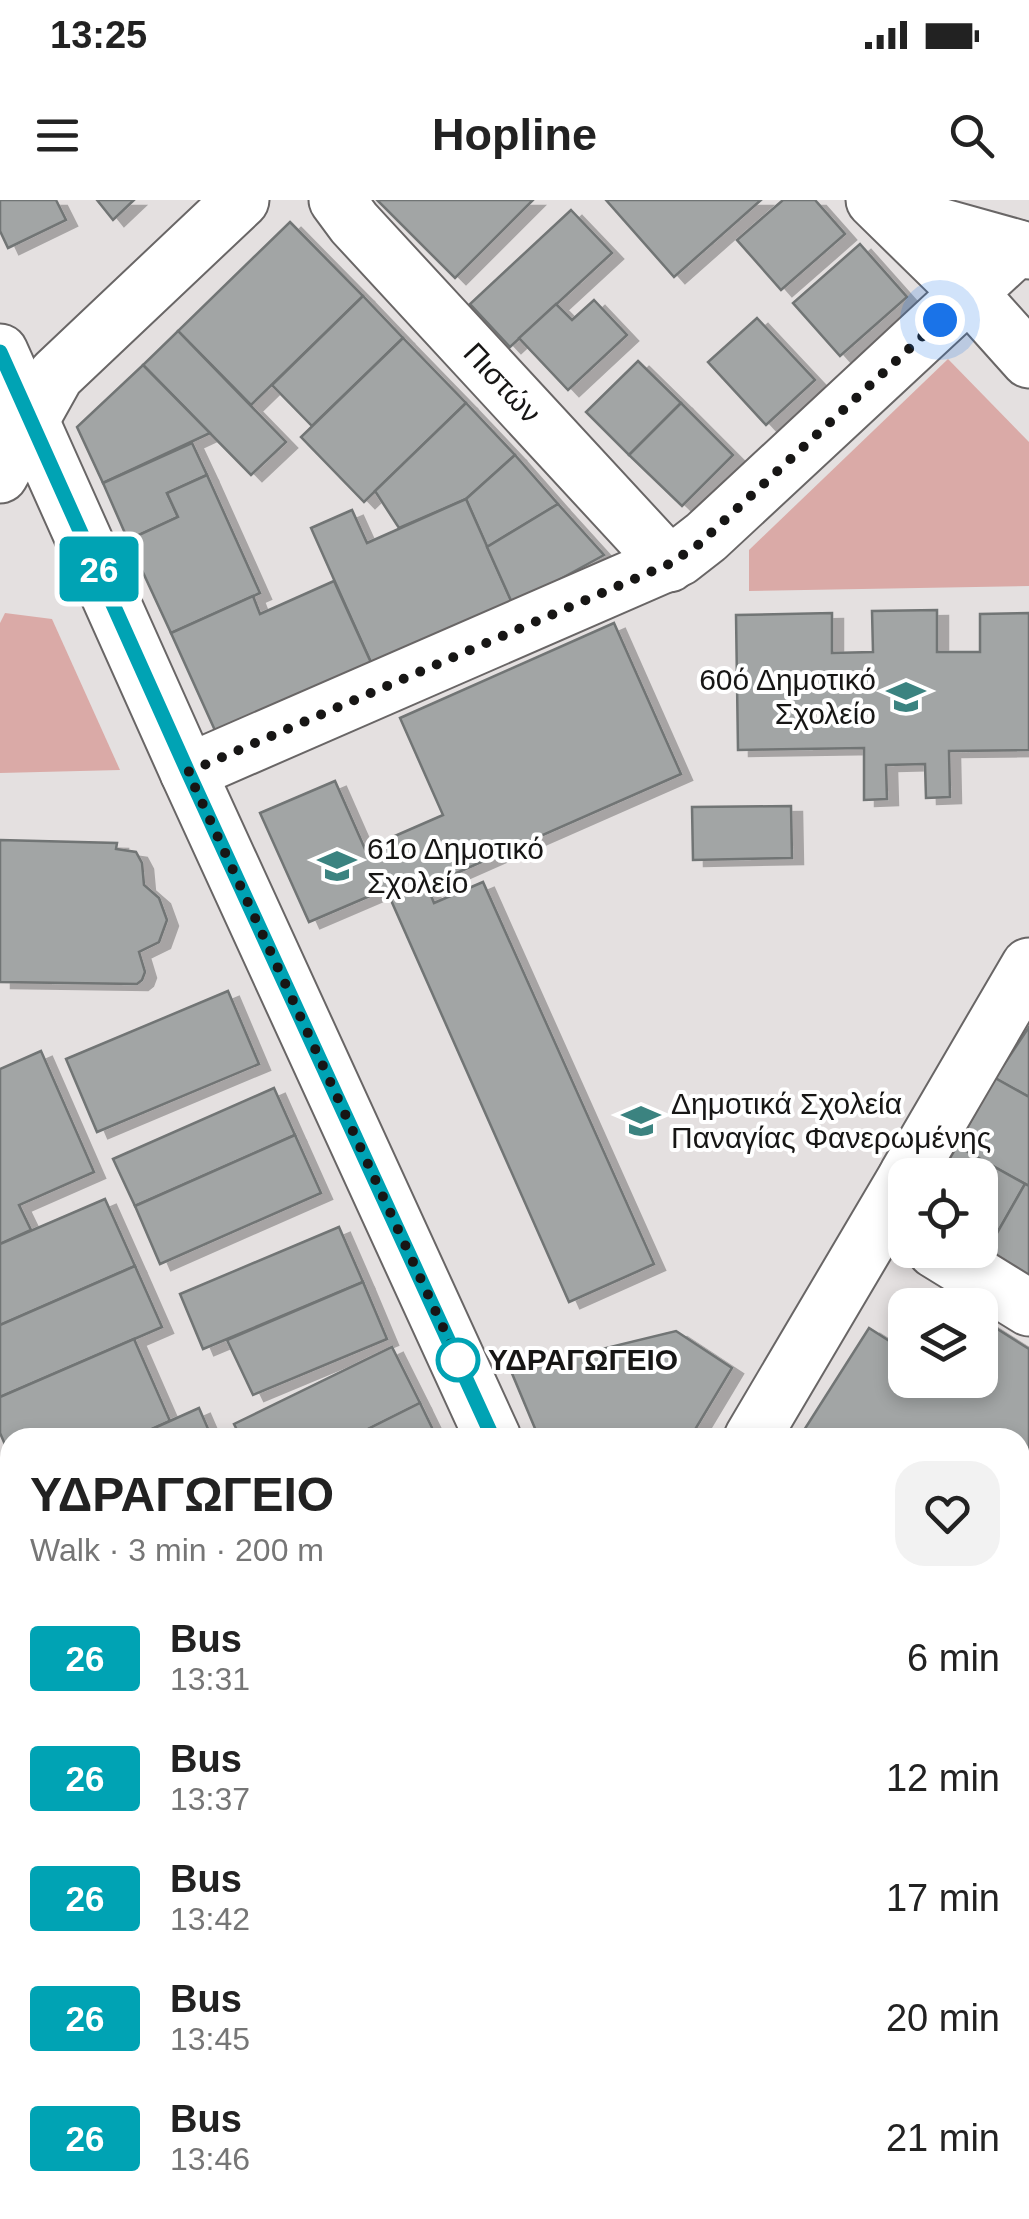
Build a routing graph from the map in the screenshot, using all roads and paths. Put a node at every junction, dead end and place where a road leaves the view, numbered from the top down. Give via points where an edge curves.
1 (241, 200) edge
2 (337, 200) edge
3 (880, 206) edge
4 (1023, 250) edge
5 (968, 293) junction
6 (0, 352) edge
7 (1029, 360) edge
8 (31, 416) junction
9 (0, 476) edge
10 (669, 564) junction
11 (188, 772) junction
12 (1029, 966) edge
13 (924, 1158) edge
14 (888, 1220) edge
15 (965, 1268) edge
16 (1029, 1308) edge
17 (489, 1428) edge
18 (758, 1428) edge

1 - 8 street via 68,363
2 - 10 street, Πιστών
3 - 4 street
3 - 5 street
4 - 5 street
5 - 7 street
5 - 10 street via 698,545
6 - 8 street
8 - 9 street
8 - 11 street
10 - 11 street
11 - 17 street
12 - 13 street
14 - 18 street
15 - 16 street

